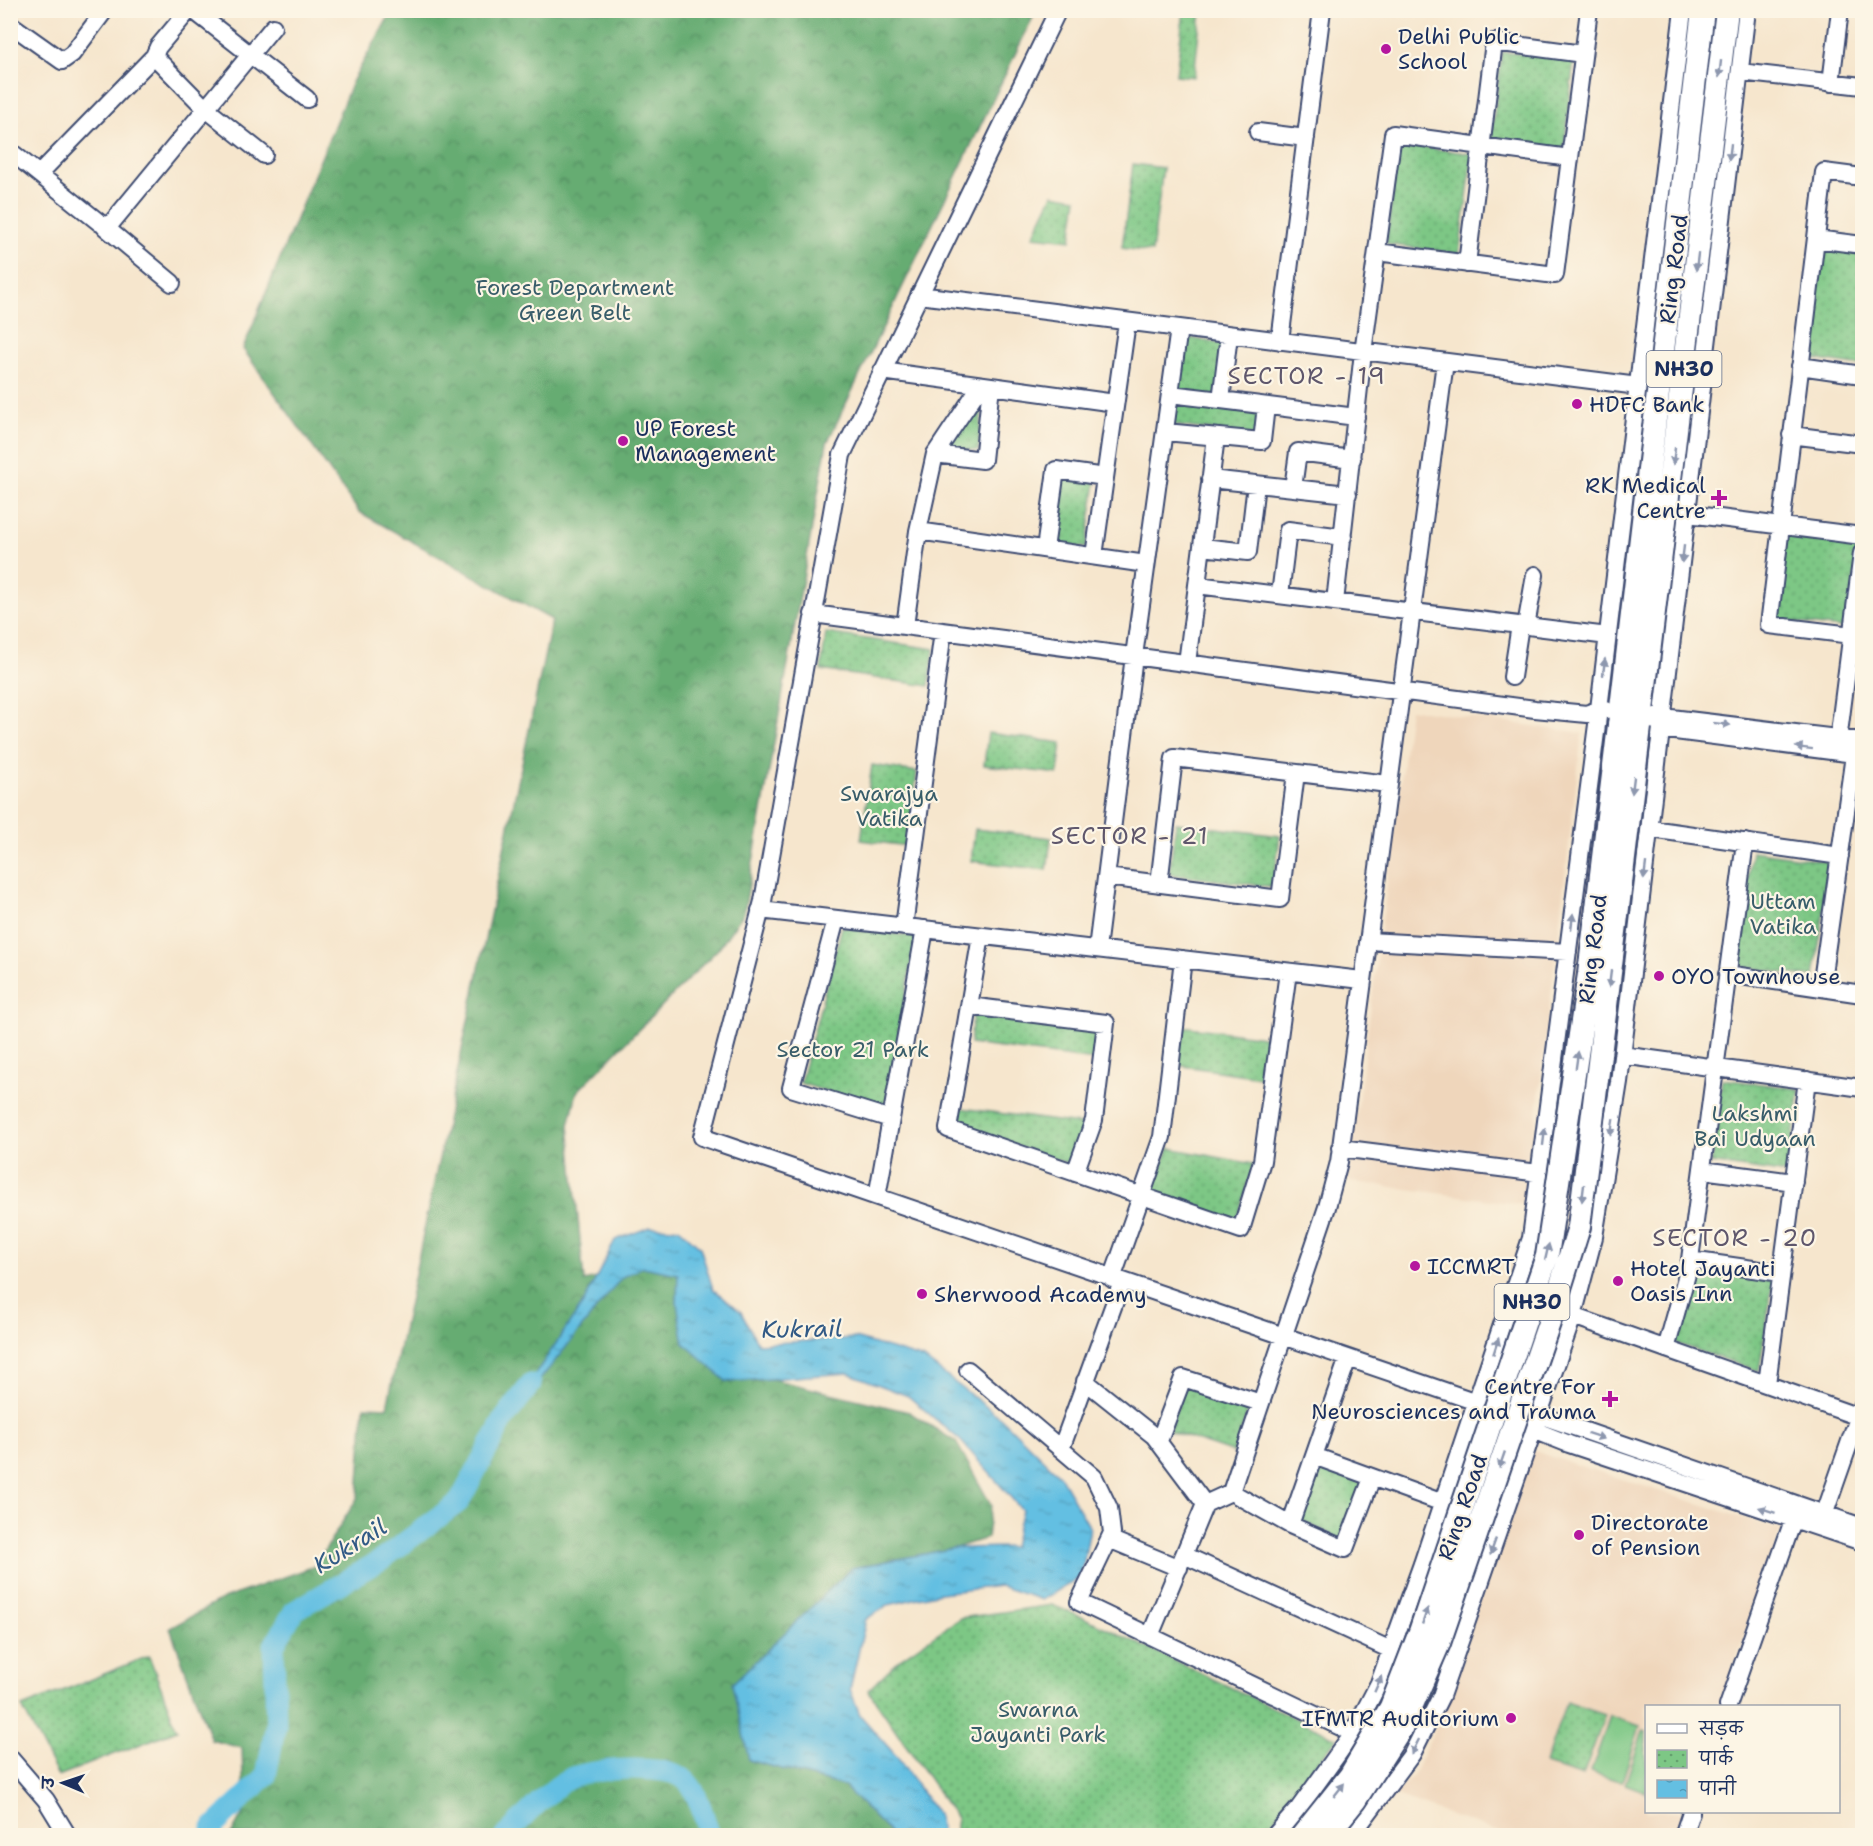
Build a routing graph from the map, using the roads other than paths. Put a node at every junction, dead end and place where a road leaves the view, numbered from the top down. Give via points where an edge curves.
1 (105, 10) edge
2 (191, 10) edge
3 (1058, 10) edge
4 (1323, 10) edge
5 (1589, 10) edge
6 (1683, 10) edge
7 (1703, 10) edge
8 (1727, 10) edge
9 (1748, 10) edge
10 (1840, 10) edge
11 (10, 24) edge
12 (273, 27) dead end
13 (1583, 54) junction
14 (250, 55) junction
15 (154, 56) junction
16 (1740, 72) junction
17 (1831, 83) junction
18 (1863, 86) edge
19 (308, 99) dead end
20 (206, 109) junction
21 (1258, 132) dead end
22 (1306, 138) junction
23 (1481, 146) junction
24 (10, 151) edge
25 (264, 155) dead end
26 (1570, 158) junction
27 (39, 174) junction
28 (1863, 177) edge
29 (105, 227) junction
30 (1816, 239) junction
31 (1863, 245) edge
32 (1377, 252) junction
33 (1467, 264) junction
34 (172, 283) dead end
35 (919, 295) junction
36 (1127, 322) junction
37 (1179, 328) junction
38 (1229, 335) junction
39 (1280, 341) junction
40 (1364, 352) junction
41 (1445, 362) junction
42 (1800, 366) junction
43 (882, 371) junction
44 (1863, 375) edge
45 (986, 386) junction
46 (1638, 386) junction
47 (1170, 394) junction
48 (1221, 400) junction
49 (1115, 403) junction
50 (1266, 406) junction
51 (1356, 417) junction
52 (1165, 432) junction
53 (1791, 435) junction
54 (1216, 437) junction
55 (1863, 444) edge
56 (935, 454) junction
57 (1352, 459) junction
58 (1105, 477) junction
59 (1210, 479) junction
60 (1256, 484) junction
61 (1293, 488) junction
62 (1348, 494) junction
63 (1688, 514) junction
64 (1780, 525) junction
65 (918, 531) junction
66 (1863, 536) edge
67 (1343, 537) junction
68 (1202, 547) junction
69 (1045, 549) junction
70 (1863, 553) edge
71 (1094, 556) junction
72 (1146, 564) junction
73 (1535, 575) dead end
74 (1197, 585) junction
75 (1280, 595) junction
76 (1335, 602) junction
77 (1412, 611) junction
78 (813, 614) junction
79 (1523, 625) junction
80 (905, 626) junction
81 (943, 631) junction
82 (1852, 635) junction
83 (1608, 636) junction
84 (1134, 656) junction
85 (1187, 663) junction
86 (1512, 677) dead end
87 (1401, 691) junction
88 (1626, 719) junction
89 (1838, 745) junction
90 (1859, 748) edge
91 (1296, 773) junction
92 (1388, 784) junction
93 (1651, 829) junction
94 (1745, 842) junction
95 (1840, 856) junction
96 (1106, 877) junction
97 (1159, 884) junction
98 (760, 910) junction
99 (836, 919) junction
100 (904, 927) junction
101 (925, 929) junction
102 (981, 936) junction
103 (1368, 941) junction
104 (1097, 949) junction
105 (1568, 952) junction
106 (1183, 959) junction
107 (1288, 972) junction
108 (1727, 974) junction
109 (1362, 980) junction
110 (1821, 988) junction
111 (1863, 994) edge
112 (969, 1006) junction
113 (1622, 1055) junction
114 (1715, 1068) junction
115 (1807, 1080) junction
116 (1863, 1088) edge
117 (891, 1119) junction
118 (1340, 1148) junction
119 (1702, 1170) junction
120 (1075, 1173) junction
121 (1539, 1173) junction
122 (1794, 1182) junction
123 (1141, 1196) junction
124 (877, 1197) junction
125 (1690, 1260) junction
126 (1781, 1273) junction
127 (1117, 1281) junction
128 (1573, 1316) junction
129 (1284, 1336) junction
130 (1666, 1349) junction
131 (1348, 1358) junction
132 (968, 1370) dead end
133 (1085, 1382) junction
134 (1767, 1384) junction
135 (1478, 1402) junction
136 (1261, 1403) junction
137 (1500, 1410) junction
138 (1861, 1412) edge
139 (1539, 1415) junction
140 (1533, 1432) junction
141 (1159, 1441) junction
142 (1060, 1449) junction
143 (1314, 1456) junction
144 (1372, 1478) junction
145 (1231, 1492) junction
146 (1443, 1503) junction
147 (1205, 1504) junction
148 (1796, 1512) junction
149 (1822, 1521) junction
150 (1290, 1525) junction
151 (1863, 1527) edge
152 (1109, 1539) junction
153 (1863, 1542) edge
154 (1181, 1561) junction
155 (1150, 1636) junction
156 (1391, 1650) junction
157 (1729, 1705) edge
158 (1353, 1733) junction
159 (10, 1758) edge
160 (1691, 1813) edge
161 (68, 1836) edge
162 (1274, 1836) edge
163 (1302, 1836) edge
164 (1326, 1836) edge
165 (1351, 1836) edge
166 (1683, 1836) edge

1 - 11 street via 72,54 62,61
2 - 14 street
2 - 15 street
3 - 35 street
4 - 22 street
5 - 13 street
6 - 46 street
7 - 88 highway, Ring Road / NH30
8 -> 88 highway, Ring Road / NH30
9 - 16 street
10 - 17 street
12 - 14 street
13 - 23 street via 1494,42
13 - 26 street
14 - 19 street
14 - 20 street
15 - 20 street
15 - 27 street
16 - 17 street
16 -> 63 street
17 - 18 street
20 - 25 street
20 - 29 street via 114,223
21 - 22 street
22 - 39 street
23 - 26 street
23 - 32 street via 1393,134
23 - 33 street
24 - 27 street
26 - 33 street via 1555,275
27 - 29 street
28 - 30 street via 1824,172
29 - 34 street
30 - 31 street
30 - 42 street
32 - 33 street
32 - 40 street
35 - 36 street
35 - 43 street
36 - 37 street
36 - 49 street
37 - 38 street
37 - 47 street
38 - 39 street
38 - 48 street
39 - 40 street
40 - 41 street
40 - 51 street
41 - 46 street
41 - 77 street
42 - 44 street
42 - 53 street
43 - 45 street
43 - 78 street via 842,455
45 - 49 street
45 - 56 street
45 - 56 street via 983,460
46 - 83 street
47 - 48 street
47 - 52 street
48 - 50 street
49 - 58 street
50 - 51 street
50 - 54 street via 1262,441
51 - 57 street
52 - 54 street
52 - 72 street
53 - 55 street
53 - 64 street
54 - 59 street
56 - 65 street
57 - 61 street via 1298,452
57 - 62 street
58 - 69 street via 1056,470
58 - 71 street
59 - 60 street
59 - 68 street
60 - 61 street
60 - 68 street via 1248,552
61 - 62 street
62 - 67 street
63 - 64 street
63 -> 88 street
64 - 66 street
64 - 82 street via 1769,625
65 - 69 street
65 - 80 street
67 - 75 street via 1288,530
67 - 76 street
68 - 74 street
69 - 71 street
70 - 82 street
71 - 72 street
72 - 84 street
73 - 79 street
74 - 75 street
74 - 85 street
75 - 76 street
76 - 77 street
77 - 79 street
77 - 87 street
78 - 80 street
78 - 98 street
79 - 83 street
79 - 86 street
80 - 81 street
81 - 84 street
81 - 100 street
82 - 89 street
88 -> 83 street
84 - 85 street
84 - 96 street
85 - 87 street
87 - 88 street
87 - 92 street
88 - 89 street
88 - 93 street, Ring Road
105 -> 88 street
163 -> 88 highway, Ring Road / NH30, bridge via 1350,1776 1391,1707 1424,1621 1547,1256
88 -> 164 highway, Ring Road / NH30, bridge via 1579,1227 1439,1643 1404,1723 1355,1800
89 - 90 street
90 - 95 street
91 - 92 street
91 - 97 street via 1280,899
91 - 97 street via 1174,758
92 - 103 street
93 - 94 street
93 -> 113 street, Ring Road
94 - 95 street
94 - 108 street
95 - 110 street
96 - 97 street
96 - 104 street
98 - 99 street
98 - 124 street via 702,1137
99 - 100 street
99 - 117 street via 791,1088
100 - 101 street
101 - 102 street
101 - 117 street
102 - 104 street
102 - 112 street
103 - 105 street
103 - 109 street
104 - 106 street
121 -> 105 street
106 - 107 street
106 - 123 street via 1162,1137
107 - 109 street
107 - 123 street via 1262,1161 1241,1230
108 - 110 street
108 - 114 street
109 - 118 street
110 - 111 street
112 - 120 street via 948,1129
112 - 120 street via 1106,1023 1094,1120
113 - 114 street
113 -> 128 street, Ring Road via 1594,1237
114 - 115 street
114 - 119 street
115 - 116 street
115 - 122 street
117 - 124 street
118 - 121 street
118 - 129 street via 1327,1207
119 - 122 street
119 - 125 street
120 - 123 street
135 -> 121 street via 1531,1238
122 - 126 street
123 - 127 street
124 - 127 street
125 - 126 street
125 - 130 street
126 - 134 street
127 - 129 street
127 - 133 street
128 - 130 street
128 - 139 street, Ring Road
129 - 131 street
129 - 136 street
130 - 134 street
131 - 135 street
131 - 143 street
132 - 142 street
133 - 141 street
133 - 142 street
134 - 138 street
135 - 137 street
135 - 146 street
136 - 141 street via 1183,1378
136 - 145 street
137 - 139 street
137 - 140 street
138 - 149 street
139 - 140 street, Ring Road
139 -> 148 street
148 -> 140 street
140 -> 165 street, Ring Road via 1441,1696 1412,1755
141 - 147 street
142 - 152 street via 1094,1477 1109,1508
143 - 144 street
143 - 150 street
144 - 146 street
144 - 150 street via 1345,1549
145 - 147 street
145 - 150 street
146 - 156 street
147 - 154 street
148 - 149 street
148 - 157 street
149 - 151 street
149 - 153 street
152 - 154 street
152 - 155 street via 1079,1602
154 - 155 street
154 - 156 street
155 - 158 street
158 -> 156 street
158 - 162 street
159 - 161 street via 46,1800
160 - 166 street

